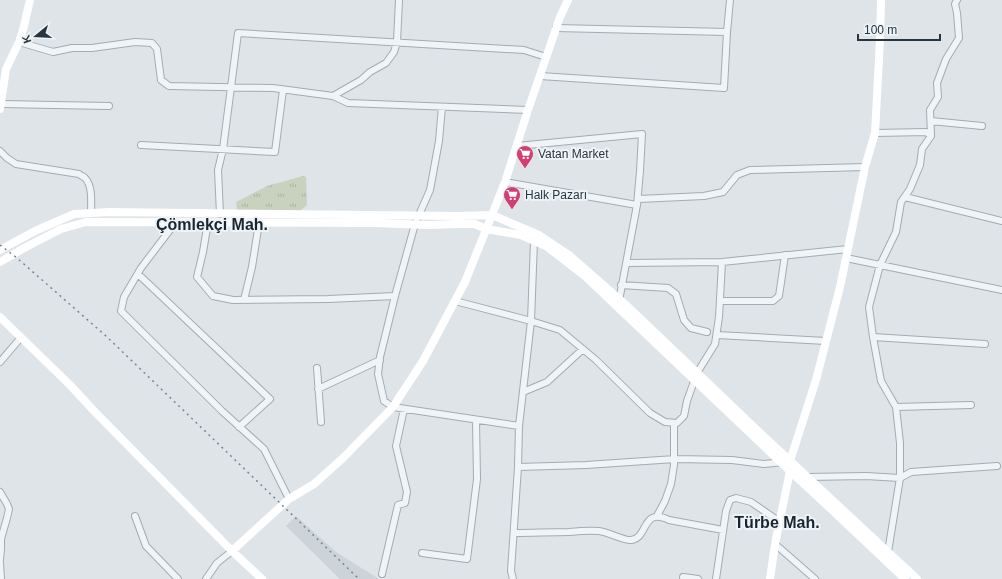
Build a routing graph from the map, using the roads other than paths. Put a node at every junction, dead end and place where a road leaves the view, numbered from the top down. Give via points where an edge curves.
1 (30, 0) edge
2 (399, 0) edge
3 (568, 0) edge
4 (730, 0) edge
5 (881, 0) edge
6 (957, 0) edge
7 (556, 28) junction
8 (727, 32) junction
9 (19, 42) junction
10 (397, 42) junction
11 (546, 57) junction
12 (540, 76) junction
13 (231, 87) junction
14 (284, 90) junction
15 (333, 96) junction
16 (1, 103) edge
17 (109, 106) dead end
18 (442, 107) junction
19 (528, 110) junction
20 (931, 121) junction
21 (982, 126) dead end
22 (875, 133) junction
23 (932, 136) junction
24 (141, 145) dead end
25 (517, 146) junction
26 (223, 149) junction
27 (0, 151) edge
28 (865, 167) junction
29 (505, 182) junction
30 (905, 197) junction
31 (637, 202) junction
32 (90, 213) junction
33 (220, 214) junction
34 (492, 215) junction
35 (419, 216) junction
36 (1002, 221) edge
37 (176, 222) junction
38 (208, 222) junction
39 (259, 223) junction
40 (415, 224) junction
41 (486, 228) junction
42 (534, 241) junction
43 (848, 249) junction
44 (0, 250) edge
45 (785, 255) junction
46 (846, 258) junction
47 (0, 262) edge
48 (722, 262) junction
49 (626, 263) junction
50 (880, 265) junction
51 (138, 274) junction
52 (622, 285) junction
53 (1002, 290) edge
54 (395, 296) junction
55 (619, 299) junction
56 (244, 300) junction
57 (455, 301) junction
58 (720, 301) junction
59 (618, 308) junction
60 (0, 317) edge
61 (531, 321) junction
62 (0, 324) edge
63 (708, 332) dead end
64 (716, 335) junction
65 (874, 337) junction
66 (826, 340) junction
67 (18, 341) junction
68 (985, 344) dead end
69 (583, 349) junction
70 (380, 360) junction
71 (0, 362) edge
72 (316, 368) dead end
73 (696, 377) junction
74 (318, 389) junction
75 (523, 392) junction
76 (89, 405) junction
77 (970, 406) dead end
78 (393, 407) junction
79 (896, 407) junction
80 (404, 409) junction
81 (476, 420) junction
82 (322, 422) dead end
83 (674, 423) junction
84 (519, 426) junction
85 (239, 427) junction
86 (673, 459) junction
87 (790, 461) junction
88 (781, 463) junction
89 (997, 466) dead end
90 (518, 467) junction
91 (790, 471) junction
92 (807, 477) junction
93 (900, 478) junction
94 (0, 492) edge
95 (289, 499) junction
96 (0, 504) edge
97 (7, 504) junction
98 (135, 516) dead end
99 (657, 516) junction
100 (780, 522) junction
101 (723, 530) junction
102 (514, 533) junction
103 (775, 544) junction
104 (1, 549) edge
105 (232, 552) junction
106 (888, 552) junction
107 (422, 553) dead end
108 (0, 562) edge
109 (382, 574) dead end
110 (684, 577) dead end
111 (902, 578) edge
112 (1, 579) edge
113 (178, 579) edge
114 (206, 579) edge
115 (262, 579) edge
116 (513, 579) edge
117 (698, 579) edge
118 (716, 579) edge
119 (770, 579) edge
120 (815, 579) edge
121 (918, 579) edge

1 - 9 main road
2 - 10 street
3 - 7 main road
4 - 8 street
5 - 22 main road
6 - 20 street via 955,4 959,38 946,58 937,83 938,97 930,110
7 - 8 street
7 - 11 main road
8 - 12 street via 724,88
9 - 13 street via 53,52 135,42 152,43 157,50 161,80 169,86
9 - 16 main road via 6,69
10 - 11 street via 524,50
10 - 13 street via 238,33
10 - 15 street via 386,63
11 - 12 main road
12 - 19 main road
13 - 14 street
13 - 26 street
14 - 15 street
14 - 26 street via 276,152
15 - 18 street via 348,103
16 - 17 street
18 - 19 street
18 - 35 street via 430,190
19 - 25 main road
20 - 21 street
20 - 23 street
22 - 23 street via 926,132
22 - 28 main road
23 - 30 street via 922,149 920,165
24 - 26 street
25 - 29 main road
25 - 31 street via 642,134
26 - 33 street via 218,170
27 - 32 street via 16,164 79,174 85,178 91,194
28 - 31 street via 750,170 737,175 723,192
28 - 43 main road
29 - 31 street
29 - 34 main road
30 - 36 street
30 - 50 street via 901,202 896,232
31 - 49 street
32 - 33 main road
32 - 44 main road via 74,214
33 - 35 main road
34 - 35 main road
34 - 41 main road
34 - 55 main road via 539,235 569,255
35 - 40 street
37 - 38 main road
37 - 47 main road via 86,222 62,229
37 - 51 street
38 - 39 main road
38 - 56 street via 197,277 213,296
39 - 40 main road
39 - 56 street
40 - 41 main road via 475,224
40 - 54 street
41 - 42 main road via 521,235
41 - 57 main road
42 - 59 main road via 546,246 585,276
42 - 61 street
43 - 45 street
43 - 46 main road
45 - 48 street
45 - 58 street via 779,296 773,301
46 - 50 street
46 - 66 main road
48 - 49 street
48 - 58 street
49 - 52 street
50 - 53 street
50 - 65 street via 869,307
51 - 85 street via 124,297 121,311
51 - 85 street via 270,399
52 - 55 street
52 - 63 street via 668,288 676,294 684,320 691,328
54 - 56 street
54 - 70 street
55 - 59 street
55 - 73 main road
57 - 61 street
57 - 78 main road via 423,361
58 - 64 street
59 - 73 main road
60 - 76 main road
61 - 69 street via 560,330
61 - 75 street
62 - 67 main road
64 - 66 street
64 - 73 street via 715,344
65 - 68 street
65 - 79 street via 881,381
66 - 87 main road
67 - 71 street
67 - 76 main road via 77,399
69 - 75 street via 547,382
69 - 83 street via 650,412 665,422
70 - 74 street
70 - 78 street via 378,374 384,401
72 - 74 street
73 - 83 street via 684,416
73 - 87 main road
73 - 88 main road
74 - 82 street
75 - 84 street
76 - 105 main road
77 - 79 street
78 - 80 street
78 - 95 main road via 314,484
79 - 93 street
80 - 81 street
80 - 109 street via 396,446 407,492 405,503 398,505
81 - 84 street
81 - 107 street via 477,479 467,559
83 - 86 street
84 - 90 street
85 - 95 street via 264,449
86 - 88 street
86 - 90 street
86 - 99 street via 671,484
87 - 88 street
87 - 91 main road
87 - 92 main road
88 - 91 main road
89 - 93 street via 912,472
90 - 102 street
91 - 100 main road
91 - 111 main road
92 - 93 street
92 - 106 main road
93 - 106 street
94 - 97 street
95 - 105 main road
96 - 97 street
97 - 104 street via 9,509 0,539
98 - 113 street via 146,546
99 - 101 street
99 - 102 street via 652,517 638,536 630,541 601,531
100 - 101 street via 751,502 736,498 730,500
100 - 103 main road
101 - 118 street
102 - 116 street via 511,571
103 - 119 main road
103 - 120 street
104 - 108 street
105 - 114 street via 217,563
105 - 115 main road
106 - 121 main road
108 - 112 street
110 - 117 street

